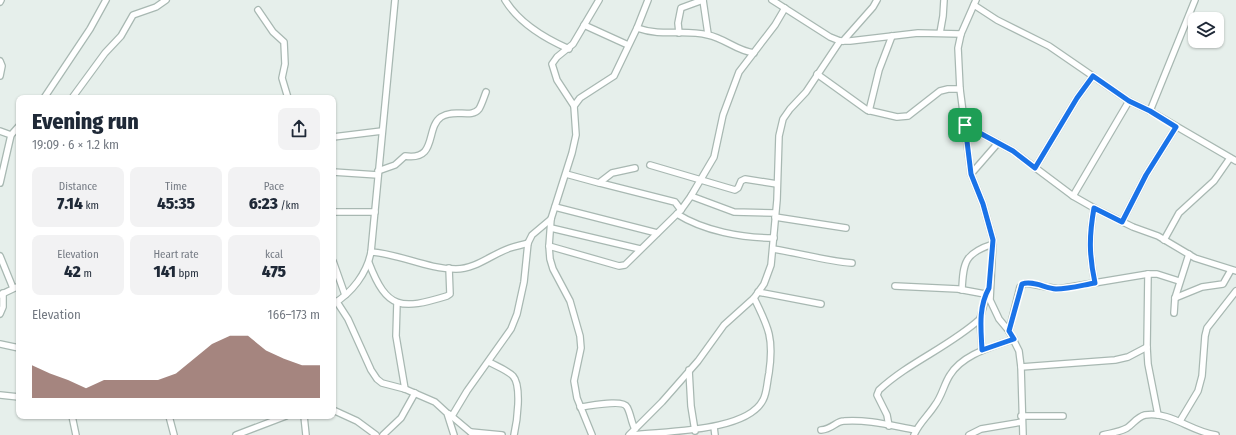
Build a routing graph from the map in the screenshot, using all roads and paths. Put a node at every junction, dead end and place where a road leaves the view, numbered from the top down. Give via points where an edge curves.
1 (106, 0) edge
2 (166, 0) edge
3 (395, 0) edge
4 (505, 0) edge
5 (599, 0) edge
6 (648, 0) edge
7 (703, 0) edge
8 (772, 0) edge
9 (877, 0) edge
10 (944, 0) edge
11 (1195, 0) edge
12 (975, 3) edge
13 (785, 8) junction
14 (258, 10) dead end
15 (584, 25) junction
16 (637, 28) junction
17 (679, 33) junction
18 (940, 33) junction
19 (708, 34) junction
20 (961, 34) junction
21 (892, 36) junction
22 (842, 41) junction
23 (628, 45) junction
24 (568, 49) junction
25 (754, 53) junction
26 (0, 60) edge
27 (818, 74) junction
28 (0, 76) edge
29 (1093, 76) junction
30 (960, 89) junction
31 (486, 92) dead end
32 (46, 95) edge
33 (75, 95) edge
34 (287, 95) edge
35 (1129, 101) junction
36 (574, 106) junction
37 (869, 111) junction
38 (1150, 111) junction
39 (965, 125) junction
40 (1176, 127) junction
41 (16, 129) edge
42 (0, 131) edge
43 (382, 131) junction
44 (11, 135) junction
45 (336, 137) edge
46 (998, 143) junction
47 (1234, 160) edge
48 (650, 165) dead end
49 (635, 168) dead end
50 (1035, 168) junction
51 (336, 172) edge
52 (378, 173) junction
53 (566, 174) junction
54 (971, 174) junction
55 (702, 179) junction
56 (0, 183) edge
57 (600, 183) junction
58 (777, 184) junction
59 (691, 196) junction
60 (1073, 196) junction
61 (555, 207) junction
62 (1094, 208) junction
63 (336, 212) edge
64 (375, 212) junction
65 (679, 212) junction
66 (775, 215) junction
67 (551, 218) junction
68 (1122, 222) junction
69 (551, 228) junction
70 (846, 228) dead end
71 (657, 233) junction
72 (774, 238) junction
73 (1164, 240) junction
74 (528, 243) junction
75 (993, 244) junction
76 (549, 246) junction
77 (640, 249) junction
78 (773, 249) junction
79 (371, 252) junction
80 (1188, 254) junction
81 (0, 256) edge
82 (369, 263) junction
83 (852, 264) dead end
84 (449, 268) junction
85 (336, 269) edge
86 (1234, 271) edge
87 (1148, 274) junction
88 (1179, 281) junction
89 (1095, 283) junction
90 (895, 286) dead end
91 (16, 287) edge
92 (12, 288) junction
93 (989, 288) junction
94 (962, 290) junction
95 (1236, 291) edge
96 (758, 292) junction
97 (2, 293) edge
98 (345, 294) junction
99 (985, 294) junction
100 (754, 298) junction
101 (1175, 298) junction
102 (336, 302) edge
103 (396, 303) junction
104 (336, 304) edge
105 (822, 304) dead end
106 (1174, 313) dead end
107 (0, 314) edge
108 (980, 319) junction
109 (1009, 331) junction
110 (1014, 339) junction
111 (0, 344) edge
112 (16, 347) edge
113 (1147, 347) junction
114 (982, 350) junction
115 (488, 362) junction
116 (1021, 367) junction
117 (689, 370) junction
118 (404, 389) junction
119 (415, 393) junction
120 (0, 395) edge
121 (16, 397) edge
122 (580, 407) junction
123 (336, 411) edge
124 (450, 414) junction
125 (1158, 415) junction
126 (1064, 416) dead end
127 (73, 419) edge
128 (170, 419) edge
129 (278, 419) edge
130 (304, 419) edge
131 (1022, 419) junction
132 (1180, 420) junction
133 (889, 426) junction
134 (714, 428) junction
135 (821, 430) dead end
136 (695, 431) junction
137 (635, 432) edge
138 (915, 432) edge
139 (473, 434) edge
140 (76, 435) edge
141 (174, 435) edge
142 (236, 435) edge
143 (306, 435) edge
144 (376, 435) edge
145 (383, 435) edge
146 (454, 435) edge
147 (502, 435) edge
148 (514, 435) edge
149 (591, 435) edge
150 (629, 435) edge
151 (716, 435) edge
152 (969, 435) edge
153 (1023, 435) edge
154 (1103, 435) edge
155 (1216, 435) edge

1 - 32 street
2 - 33 street via 156,7 133,15 121,36 98,62
3 - 43 street
4 - 24 street via 521,20
5 - 15 street
6 - 16 street
7 - 17 street via 681,8
7 - 19 street
8 - 13 street
9 - 22 street
10 - 18 street
11 - 38 street
12 - 20 street
12 - 29 street via 997,20 1049,46
13 - 22 street via 830,38
13 - 25 street
14 - 34 street via 273,32 284,42 285,64 282,78
15 - 23 street
15 - 24 street
16 - 17 street via 660,34
16 - 23 street
17 - 19 street
18 - 20 street
18 - 21 street
19 - 25 street via 746,52
20 - 30 street via 958,48
21 - 22 street
21 - 37 street via 879,70
22 - 27 street
23 - 36 street via 614,76 580,98
24 - 36 street via 552,64 557,80
25 - 55 street via 738,72 722,120 714,157
26 - 28 street
27 - 37 street
27 - 58 street via 783,119 779,136
29 - 35 street
29 - 50 street
30 - 37 street via 940,91 908,116 885,116
30 - 39 street
31 - 52 street via 479,108 474,112 453,112 441,117 426,150 417,156 405,156 395,165
35 - 38 street
35 - 60 street
36 - 53 street via 576,135
38 - 40 street
39 - 46 street
39 - 54 street
40 - 47 street
40 - 68 street via 1146,175
41 - 44 street
42 - 44 street
43 - 45 street
43 - 52 street
44 - 56 street
46 - 50 street
46 - 54 street
47 - 73 street via 1180,213
48 - 55 street
49 - 57 street via 612,173
50 - 60 street
51 - 52 street
52 - 64 street
53 - 57 street
53 - 61 street
54 - 75 street via 989,223
55 - 58 street via 735,190 744,179
55 - 59 street
57 - 65 street via 671,201 677,204
58 - 66 street
59 - 65 street
59 - 66 street via 734,212
60 - 62 street
61 - 67 street
61 - 71 street
62 - 68 street
62 - 89 street via 1089,244
63 - 64 street
64 - 79 street
65 - 71 street
65 - 72 street via 689,221 732,234
66 - 70 street
66 - 72 street
67 - 69 street
67 - 74 street via 532,235
68 - 73 street
69 - 76 street
69 - 77 street
71 - 77 street
72 - 78 street
73 - 80 street
74 - 84 street via 510,248 474,266
74 - 115 street via 524,282 517,314 511,329
75 - 93 street
75 - 94 street via 973,252 968,258 962,275
76 - 77 street via 620,266 625,265
76 - 122 street via 553,269 570,301 580,336 581,348 574,381
78 - 83 street via 820,260
78 - 96 street via 771,265
79 - 82 street
79 - 84 street via 388,253 416,262
80 - 86 street
80 - 88 street
81 - 92 street
82 - 98 street via 362,277
82 - 103 street via 384,293
84 - 103 street via 450,294 447,296 414,304
85 - 98 street
86 - 101 street via 1223,284 1202,287
87 - 88 street
87 - 89 street
87 - 113 street
88 - 101 street
89 - 109 street via 1058,289 1022,284
90 - 94 street
91 - 92 street
92 - 97 street
93 - 99 street
93 - 109 street via 992,307
94 - 99 street
95 - 132 street via 1207,328 1198,391
96 - 100 street
96 - 105 street
97 - 107 street via 3,307
98 - 102 street
99 - 108 street
100 - 117 street via 724,325
100 - 134 street via 771,338 771,359 763,400 751,412
101 - 106 street
103 - 118 street via 396,336
104 - 118 street via 348,319 377,379 390,386
108 - 114 street
108 - 133 street via 879,390 877,395 887,415
109 - 110 street
110 - 114 street
110 - 116 street
111 - 112 street
113 - 116 street via 1128,357 1115,360
113 - 125 street
114 - 138 street via 958,365 950,375 936,404
115 - 124 street
115 - 148 street via 512,376 516,382
116 - 131 street
117 - 136 street
117 - 137 street
118 - 119 street
119 - 124 street via 435,402
119 - 145 street via 401,418
120 - 121 street
122 - 137 street via 616,402 624,404
122 - 149 street
123 - 144 street via 357,421
124 - 139 street
124 - 146 street
125 - 132 street
125 - 154 street via 1141,416 1126,428
126 - 131 street
127 - 140 street
128 - 141 street
129 - 142 street
130 - 143 street
131 - 152 street via 981,429
131 - 153 street
132 - 155 street via 1198,431
133 - 135 street via 842,421 830,429
133 - 138 street
134 - 136 street
134 - 151 street
136 - 137 street
137 - 150 street
139 - 147 street

